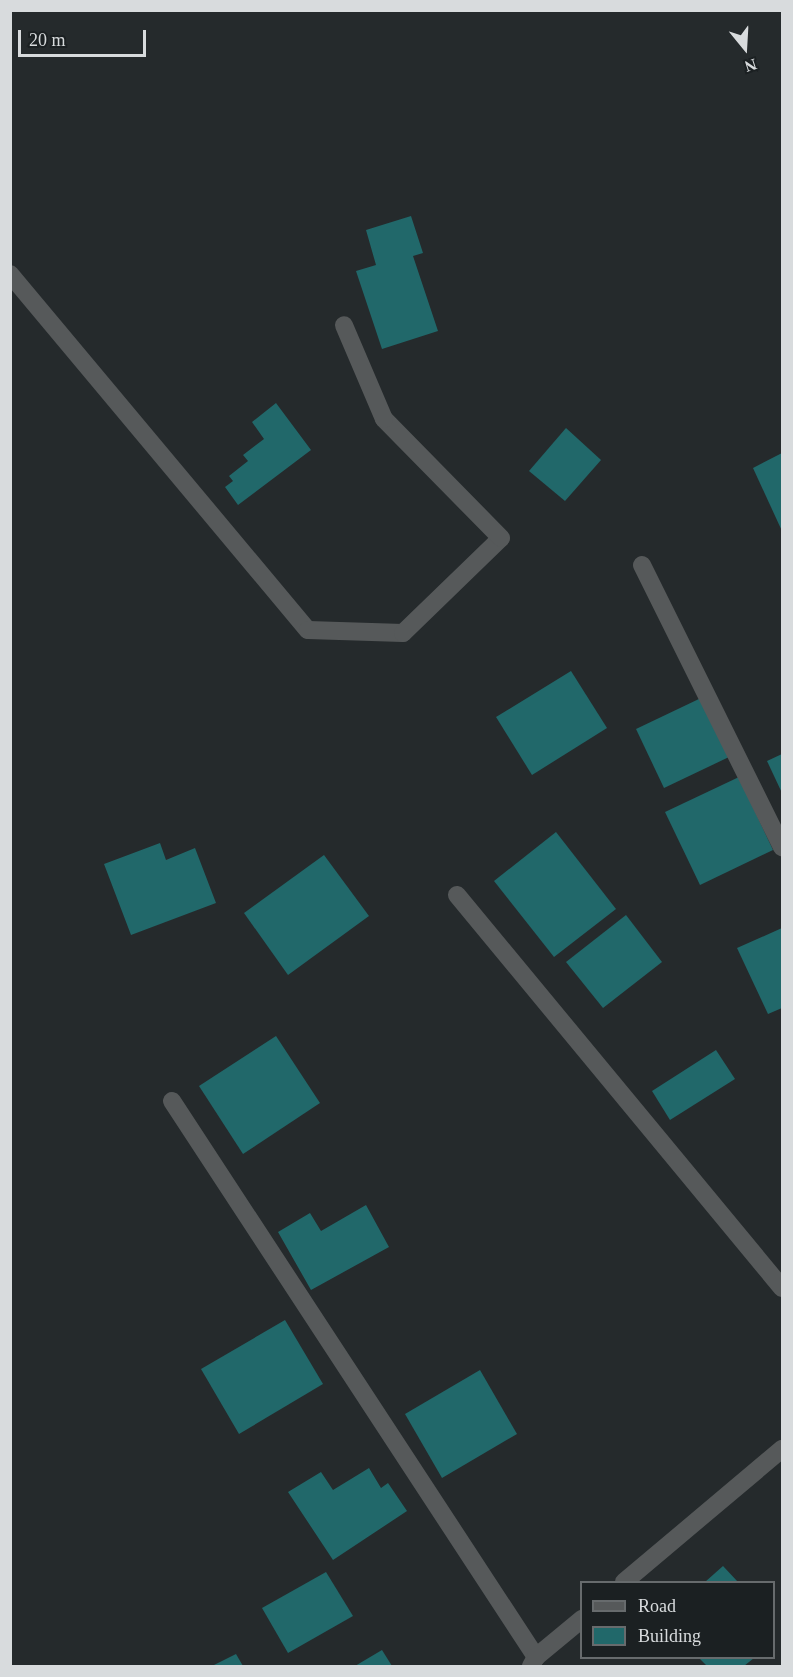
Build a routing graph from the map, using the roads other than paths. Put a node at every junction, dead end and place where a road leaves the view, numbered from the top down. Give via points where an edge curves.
1 (10, 274) edge
2 (344, 325) dead end
3 (642, 566) dead end
4 (783, 847) edge
5 (457, 895) dead end
6 (172, 1101) dead end
7 (783, 1288) edge
8 (783, 1449) edge
9 (625, 1581) edge
10 (580, 1621) edge
11 (534, 1662) edge

1 - 2 street via 308,630 404,633 501,538 384,419
3 - 4 street
5 - 7 street
6 - 11 street
8 - 9 street
10 - 11 street

